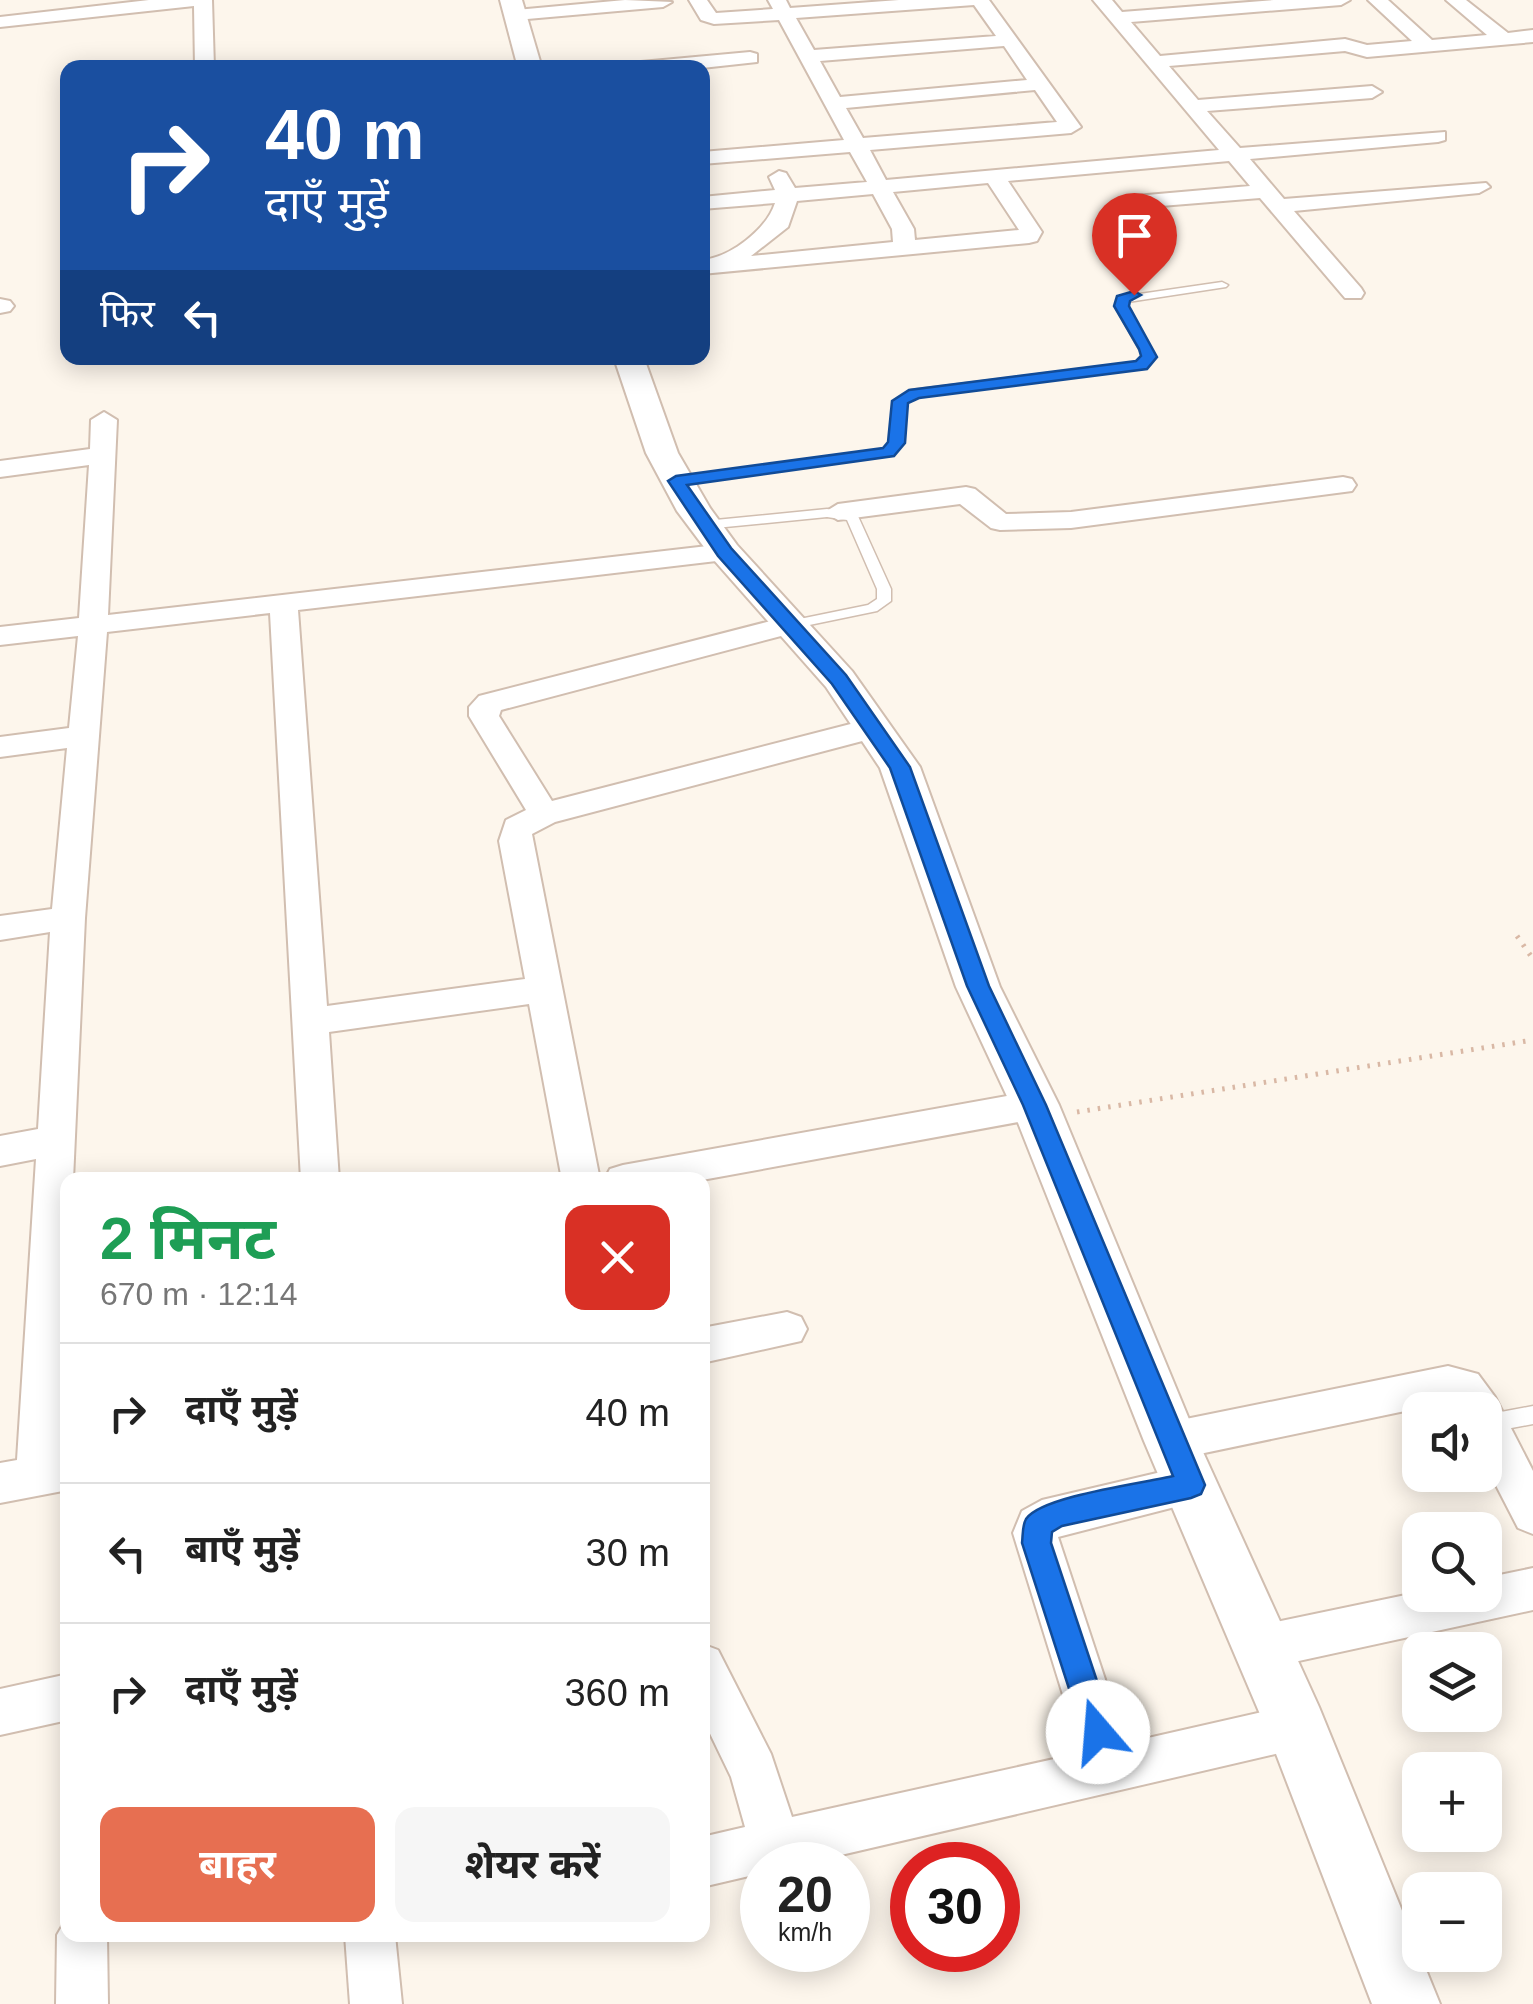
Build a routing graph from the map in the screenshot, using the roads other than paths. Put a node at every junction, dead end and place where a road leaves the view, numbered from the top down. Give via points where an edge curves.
1 (200, 0) edge
2 (698, 0) edge
3 (972, 0) edge
4 (980, 0) edge
5 (1102, 0) edge
6 (1341, 0) edge
7 (1377, 0) edge
8 (1455, 0) edge
9 (663, 2) edge
10 (1301, 2) edge
11 (872, 3) edge
12 (780, 6) edge
13 (67, 7) edge
14 (513, 7) edge
15 (1117, 18) junction
16 (0, 22) edge
17 (1533, 36) edge
18 (1504, 39) junction
19 (1010, 40) junction
20 (1344, 46) junction
21 (1428, 46) junction
22 (808, 56) junction
23 (750, 58) dead end
24 (204, 60) edge
25 (528, 60) edge
26 (726, 60) junction
27 (710, 62) edge
28 (1156, 62) junction
29 (733, 80) dead end
30 (1042, 84) junction
31 (1372, 92) dead end
32 (835, 103) junction
33 (1193, 106) junction
34 (1438, 136) dead end
35 (859, 144) junction
36 (766, 152) junction
37 (1234, 154) junction
38 (710, 157) edge
39 (1096, 168) junction
40 (996, 178) junction
41 (1480, 187) dead end
42 (880, 188) junction
43 (788, 195) junction
44 (1272, 198) junction
45 (710, 202) edge
46 (1124, 204) junction
47 (1143, 229) dead end
48 (904, 249) junction
49 (714, 266) edge
50 (1222, 285) dead end
51 (1353, 293) dead end
52 (632, 365) edge
53 (104, 420) dead end
54 (102, 455) junction
55 (0, 468) edge
56 (676, 481) junction
57 (1343, 485) dead end
58 (838, 512) junction
59 (715, 538) junction
60 (284, 605) junction
61 (790, 625) junction
62 (93, 626) junction
63 (0, 636) edge
64 (874, 728) junction
65 (82, 736) junction
66 (0, 747) edge
67 (544, 814) junction
68 (68, 918) junction
69 (0, 928) edge
70 (544, 989) junction
71 (308, 1022) junction
72 (1037, 1112) junction
73 (55, 1142) junction
74 (0, 1151) edge
75 (319, 1172) edge
76 (579, 1172) edge
77 (671, 1172) edge
78 (787, 1329) dead end
79 (710, 1344) edge
80 (1409, 1392) edge
81 (1467, 1392) edge
82 (1402, 1393) edge
83 (1533, 1415) edge
84 (1502, 1417) edge
85 (1171, 1441) junction
86 (1502, 1453) edge
87 (35, 1477) edge
88 (1191, 1485) junction
89 (1533, 1514) edge
90 (1533, 1588) edge
91 (1262, 1647) junction
92 (710, 1682) edge
93 (60, 1700) edge
94 (0, 1712) edge
95 (1297, 1728) junction
96 (1111, 1770) junction
97 (774, 1842) edge
98 (788, 1842) edge
99 (740, 1853) edge
100 (710, 1860) edge
101 (82, 1942) edge
102 (371, 1942) edge
103 (82, 2004) edge
104 (376, 2004) edge
105 (1406, 2004) edge

1 - 13 street
1 - 24 street
2 - 12 street via 714,18
3 - 11 street
4 - 19 street
5 - 15 street
6 - 10 street
7 - 21 street
8 - 18 street
9 - 14 street
10 - 15 street
10 - 20 street
11 - 12 street
12 - 22 street
13 - 16 street
14 - 25 street
15 - 28 street
17 - 18 street
18 - 21 street
19 - 22 street
19 - 30 street
20 - 21 street
20 - 28 street
22 - 32 street
23 - 26 street
26 - 27 street
26 - 29 street
28 - 33 street
30 - 32 street
30 - 35 street via 1071,127
31 - 33 street
32 - 35 street
33 - 37 street
34 - 37 street
35 - 36 street
35 - 42 street
36 - 38 street
36 - 43 street
37 - 39 street
37 - 44 street
39 - 40 street
39 - 46 street
40 - 42 street
40 - 48 street via 1029,236
41 - 44 street
42 - 43 street
42 - 48 street via 903,229
43 - 45 street
43 - 49 street via 780,222
44 - 46 street
44 - 51 street
46 - 47 street
48 - 49 street
50 - 56 lane via 1123,299 1149,357 1141,365 915,393 900,401 896,443 888,452
52 - 56 street
53 - 54 street
54 - 55 street
54 - 62 street
56 - 59 street
57 - 58 street via 1071,520 1000,522 966,495
58 - 59 lane
58 - 61 lane via 855,520 884,601
59 - 60 street
59 - 61 street
60 - 62 street
60 - 71 street
61 - 64 street
61 - 67 street via 484,707
62 - 63 street
62 - 65 street
64 - 67 street
64 - 72 street via 900,767 978,986
65 - 66 street
65 - 68 street
67 - 70 street via 515,833
68 - 69 street
68 - 73 street
70 - 71 street
70 - 76 street
71 - 75 street
72 - 77 street
72 - 85 street
73 - 74 street
73 - 87 street
78 - 79 street
80 - 81 street via 1448,1384
82 - 85 street
83 - 84 lane
85 - 88 street
86 - 89 street
88 - 91 street
88 - 96 street via 1057,1514 1035,1534
90 - 91 street
91 - 95 street
92 - 97 street via 754,1771
93 - 94 street
95 - 96 street
95 - 105 street
96 - 98 street
99 - 100 street
101 - 103 street
102 - 104 street

